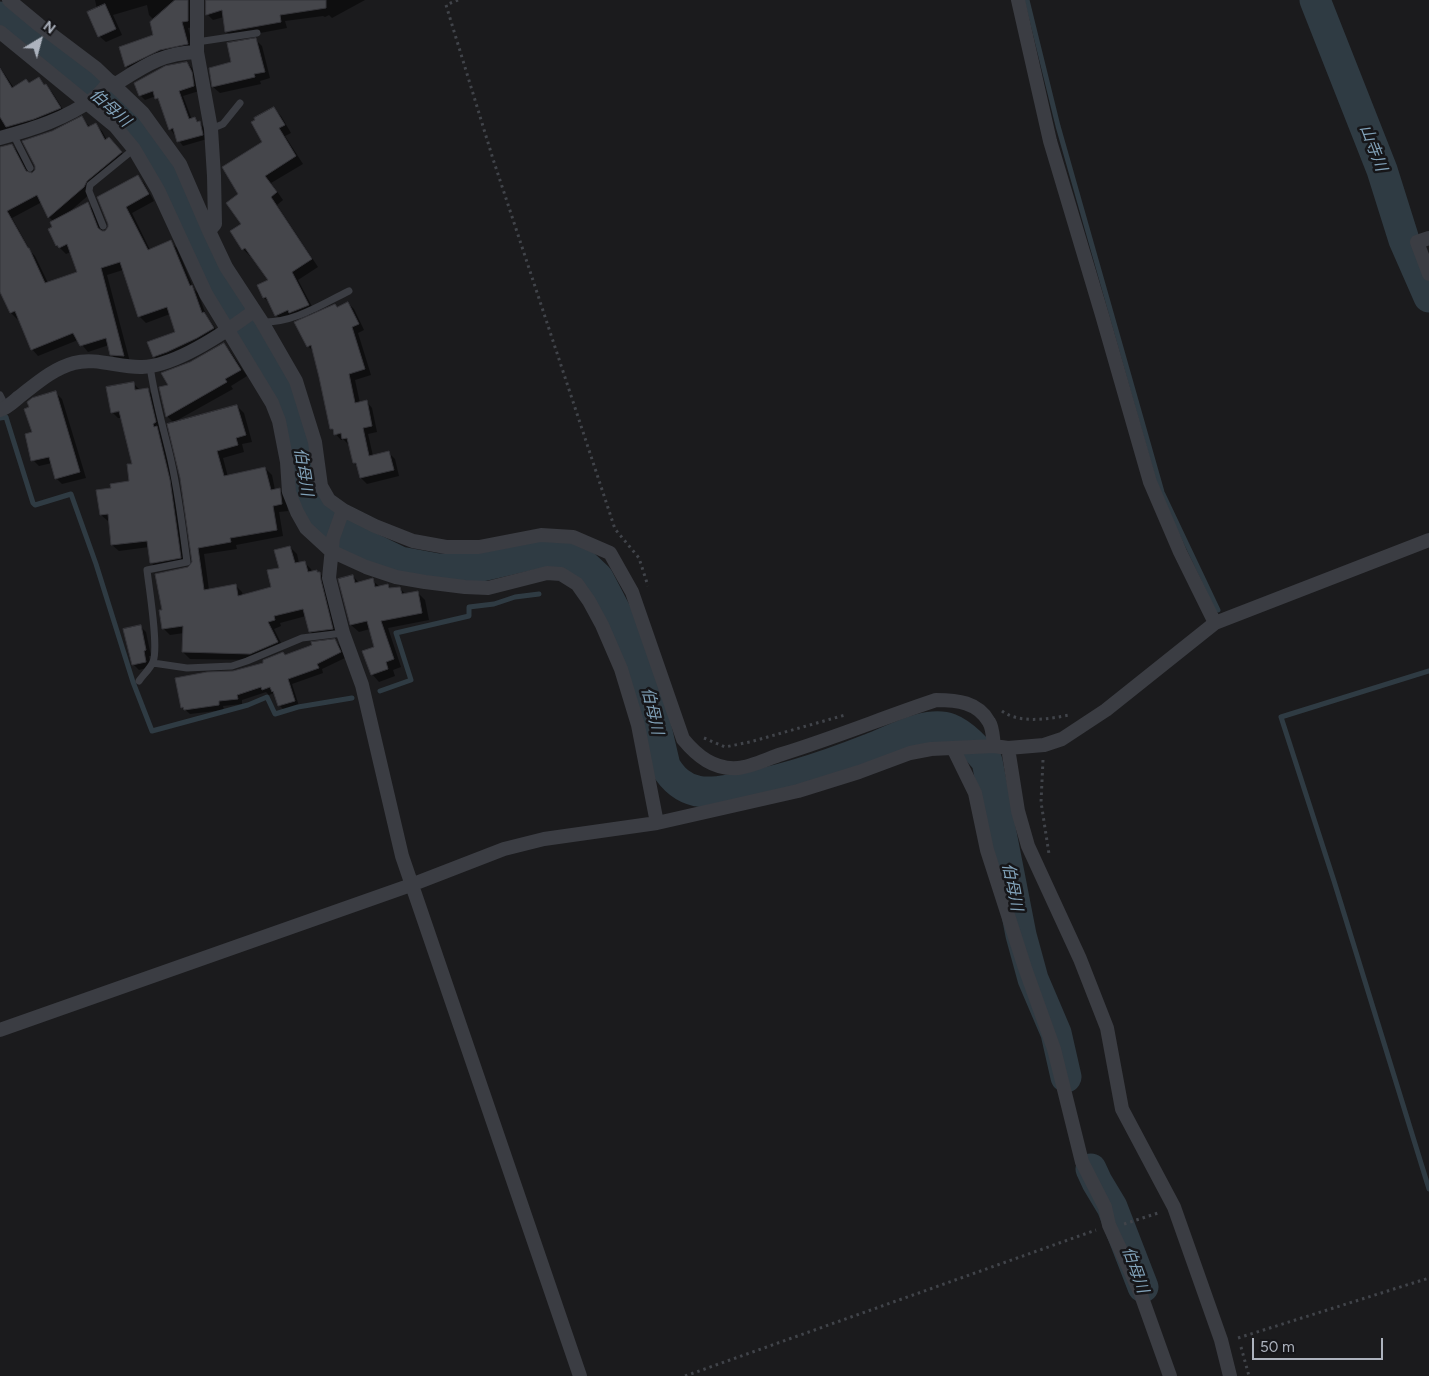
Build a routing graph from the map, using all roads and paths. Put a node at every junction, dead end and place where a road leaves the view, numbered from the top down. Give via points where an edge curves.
1 (9, 0) edge
2 (197, 0) edge
3 (458, 0) edge
4 (1018, 0) edge
5 (0, 32) edge
6 (257, 33) dead end
7 (197, 47) junction
8 (112, 83) junction
9 (87, 102) junction
10 (240, 103) dead end
11 (210, 129) junction
12 (6, 136) edge
13 (134, 149) junction
14 (30, 168) dead end
15 (103, 226) dead end
16 (209, 231) junction
17 (1429, 238) edge
18 (1429, 274) edge
19 (349, 291) dead end
20 (258, 316) junction
21 (228, 330) junction
22 (150, 366) junction
23 (2, 404) edge
24 (341, 514) junction
25 (1429, 540) edge
26 (332, 544) junction
27 (650, 593) dead end
28 (1215, 623) junction
29 (343, 633) junction
30 (153, 663) junction
31 (138, 681) dead end
32 (1000, 710) dead end
33 (850, 713) dead end
34 (1074, 714) dead end
35 (702, 737) dead end
36 (1044, 745) junction
37 (1001, 747) junction
38 (953, 748) junction
39 (657, 822) junction
40 (1050, 858) dead end
41 (411, 885) junction
42 (0, 1030) edge
43 (1174, 1207) junction
44 (1109, 1225) junction
45 (1429, 1278) edge
46 (1234, 1330) dead end
47 (1238, 1338) junction
48 (580, 1376) edge
49 (685, 1376) edge
50 (1170, 1376) edge
51 (1230, 1376) edge
52 (1249, 1376) edge

1 - 8 street
2 - 7 street
3 - 27 path via 446,5 494,160 615,530 639,558
4 - 28 street via 1050,142 1150,482
5 - 9 street
6 - 7 lane
7 - 8 street via 156,59
7 - 11 street
8 - 9 street
8 - 16 street via 142,113 180,164
9 - 12 street via 58,118
9 - 13 street via 115,126
10 - 11 lane via 224,124
11 - 16 street via 215,224
12 - 14 lane
13 - 15 lane via 90,185 89,191
13 - 21 street via 158,190 206,294
16 - 20 street via 226,267
17 - 18 street via 1418,242
19 - 20 lane via 290,319 276,322
20 - 21 street
20 - 24 street via 296,381 315,442 320,486
21 - 22 street via 190,351
21 - 26 street via 272,403 279,421 289,492 297,512 306,528
22 - 23 street via 115,366 86,360 72,363
22 - 30 lane via 178,498 187,562 147,570 152,604
24 - 26 street
24 - 37 street via 413,541 446,547 479,547 541,535 573,537 610,553 632,592 683,738 703,760 713,764 738,768 936,700 961,700 978,708 990,723
25 - 28 street
26 - 29 street via 329,578
26 - 39 street via 366,567 425,582 488,588 547,573 560,574 576,584 590,601 620,669 638,725
28 - 36 street via 1106,710 1062,739
29 - 30 lane via 302,638 232,666 187,668
29 - 41 street via 362,686
30 - 31 lane
32 - 34 path via 1006,715 1035,720
33 - 35 path via 725,747
36 - 37 street
36 - 40 path via 1042,802
37 - 38 street
37 - 43 street via 1028,846 1080,959 1107,1028 1122,1109
38 - 39 street via 910,753 798,791
38 - 44 street via 975,792 987,850 1054,1049 1082,1162 1105,1207
39 - 41 street via 544,839 504,849
41 - 42 street
41 - 48 street
43 - 44 path via 1120,1225
43 - 51 street via 1221,1340
44 - 49 path
44 - 50 street via 1140,1292
45 - 47 path
46 - 47 path
47 - 52 path

